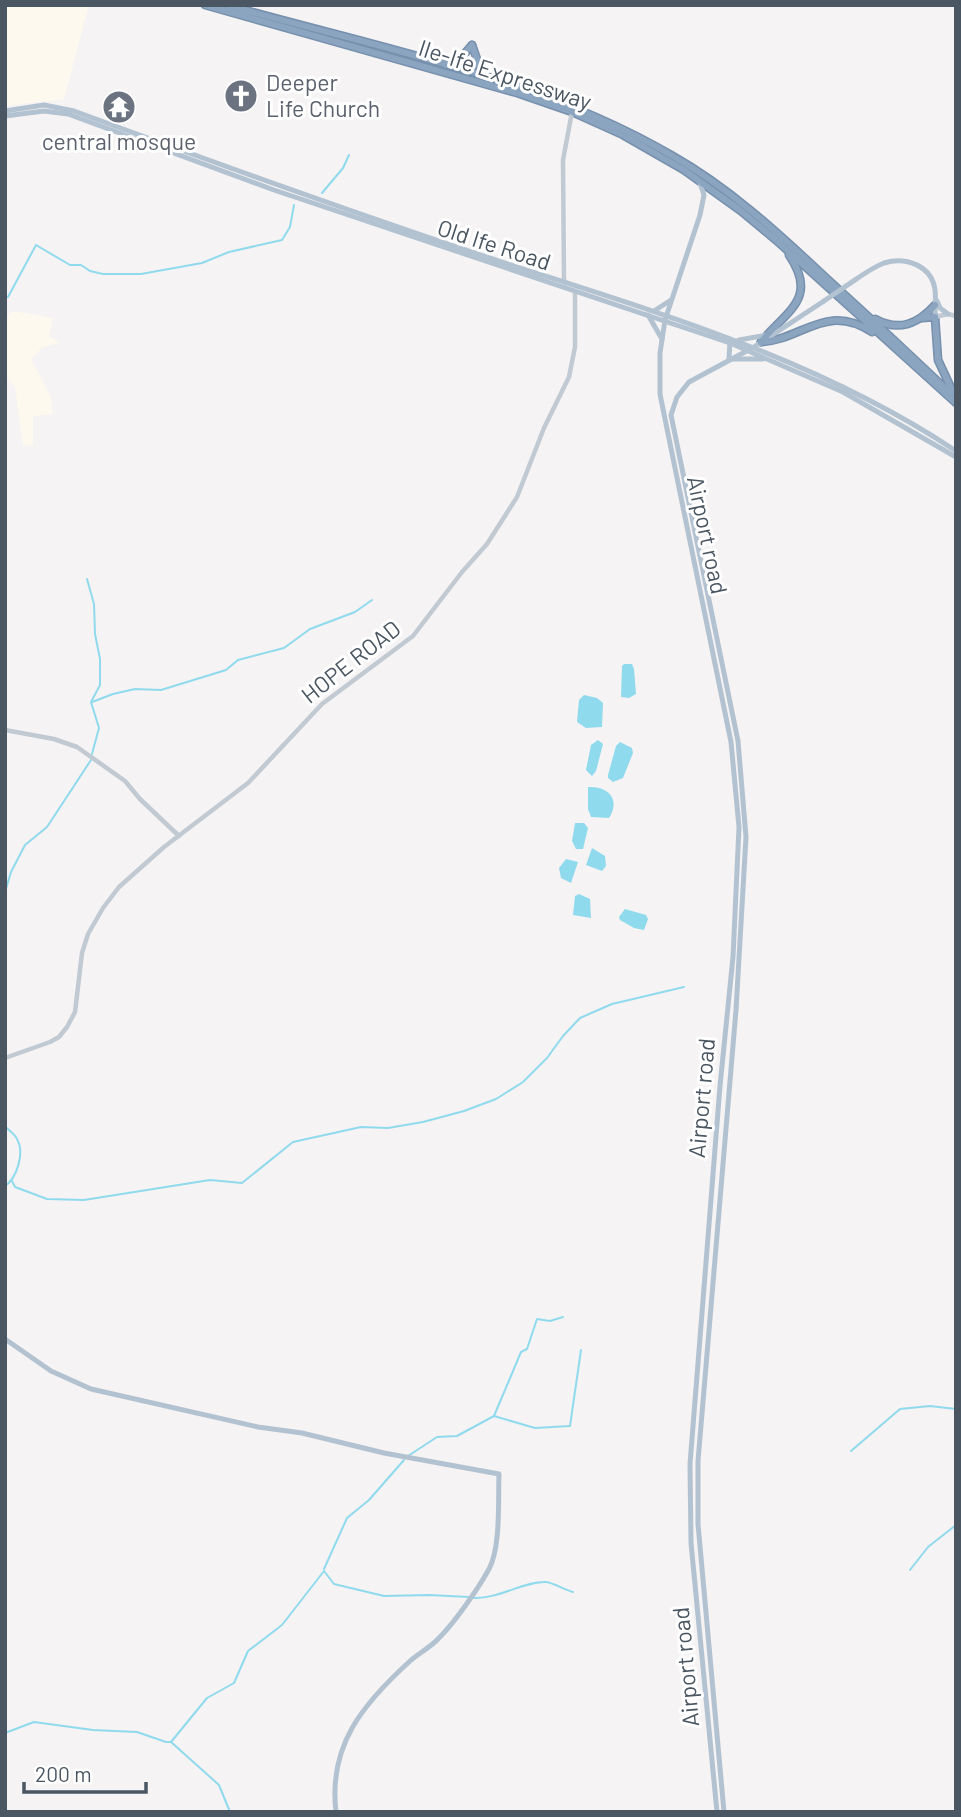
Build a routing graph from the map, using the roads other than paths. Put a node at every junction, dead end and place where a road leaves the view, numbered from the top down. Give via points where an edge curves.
1 (205, 5) edge
2 (227, 5) edge
3 (446, 65) junction
4 (487, 78) junction
5 (5, 111) edge
6 (572, 112) junction
7 (5, 116) edge
8 (179, 153) junction
9 (698, 180) junction
10 (353, 214) junction
11 (777, 240) junction
12 (564, 281) junction
13 (575, 290) junction
14 (671, 300) junction
15 (935, 301) junction
16 (858, 307) junction
17 (654, 311) junction
18 (948, 314) junction
19 (648, 315) junction
20 (956, 316) edge
21 (935, 317) junction
22 (666, 318) junction
23 (922, 318) junction
24 (767, 335) junction
25 (662, 339) junction
26 (732, 341) junction
27 (761, 342) junction
28 (772, 342) junction
29 (751, 349) junction
30 (896, 349) junction
31 (771, 358) junction
32 (729, 359) junction
33 (954, 393) edge
34 (660, 394) junction
35 (677, 397) junction
36 (956, 403) edge
37 (955, 455) edge
38 (686, 502) junction
39 (5, 730) edge
40 (179, 836) junction
41 (739, 916) junction
42 (8, 1056) edge
43 (722, 1070) junction
44 (729, 1071) junction
45 (5, 1339) edge
46 (704, 1343) junction
47 (720, 1810) edge
48 (336, 1812) edge

1 - 6 highway, Ile-Ife Expressway
2 - 3 highway, Ile-Ife Expressway
3 - 4 highway, Ile-Ife Expressway
3 - 4 highway via 472,46
4 - 16 highway, Ile-Ife Expressway via 576,108 673,156 763,221
5 - 8 main road, Old Ife Road via 60,107
6 - 9 highway, Ile-Ife Expressway via 651,150
6 - 12 street via 564,160
7 - 8 main road, Old Ife Road via 44,111 68,114
8 - 10 main road, Old Ife Road
9 - 11 highway, Ile-Ife Expressway
9 - 14 main road via 704,195
10 - 12 main road, Old Ife Road
10 - 13 main road, Old Ife Road
11 - 24 highway via 798,268 801,289 794,308
11 - 30 highway, Ile-Ife Expressway
12 - 17 main road, Old Ife Road
13 - 19 main road, Old Ife Road
13 - 40 street, HOPE ROAD via 575,347 569,377 517,497 495,533 413,636 321,704 248,783
14 - 17 main road
14 - 22 main road
15 - 18 main road
15 - 21 main road
15 - 23 highway
15 - 27 main road, bridge via 932,278 917,264 883,263
16 - 23 highway via 887,324 910,325
16 - 33 highway, Ile-Ife Expressway
17 - 22 main road, Old Ife Road
18 - 20 street
18 - 21 street
19 - 22 main road, Old Ife Road
19 - 25 main road
21 - 23 highway
21 - 33 highway via 938,360
22 - 25 main road
22 - 26 main road, Old Ife Road
24 - 26 main road
24 - 27 highway
25 - 34 main road
26 - 29 main road, Old Ife Road
26 - 32 main road
27 - 28 highway
27 - 29 main road
28 - 30 highway via 812,324 835,321 868,329
28 - 31 main road
29 - 31 main road, Old Ife Road
29 - 32 main road
30 - 36 highway, Ile-Ife Expressway
31 - 32 main road
31 - 37 main road, Old Ife Road
32 - 35 main road via 689,382
34 - 35 main road
34 - 38 main road, Airport road
35 - 38 main road, Airport road via 671,415
38 - 41 main road, Airport road via 731,742 739,827
39 - 40 street via 71,744 125,781
40 - 42 street, HOPE ROAD via 120,887 91,928 82,953 75,1012 67,1027 50,1042
41 - 43 main road, Airport road
41 - 44 main road, Airport road
43 - 44 main road
43 - 46 main road, Airport road
44 - 46 main road, Airport road
45 - 48 main road via 81,1386 242,1424 499,1474 494,1555 489,1569 438,1640 397,1674 351,1728 336,1762
46 - 47 main road, Airport road via 698,1524

